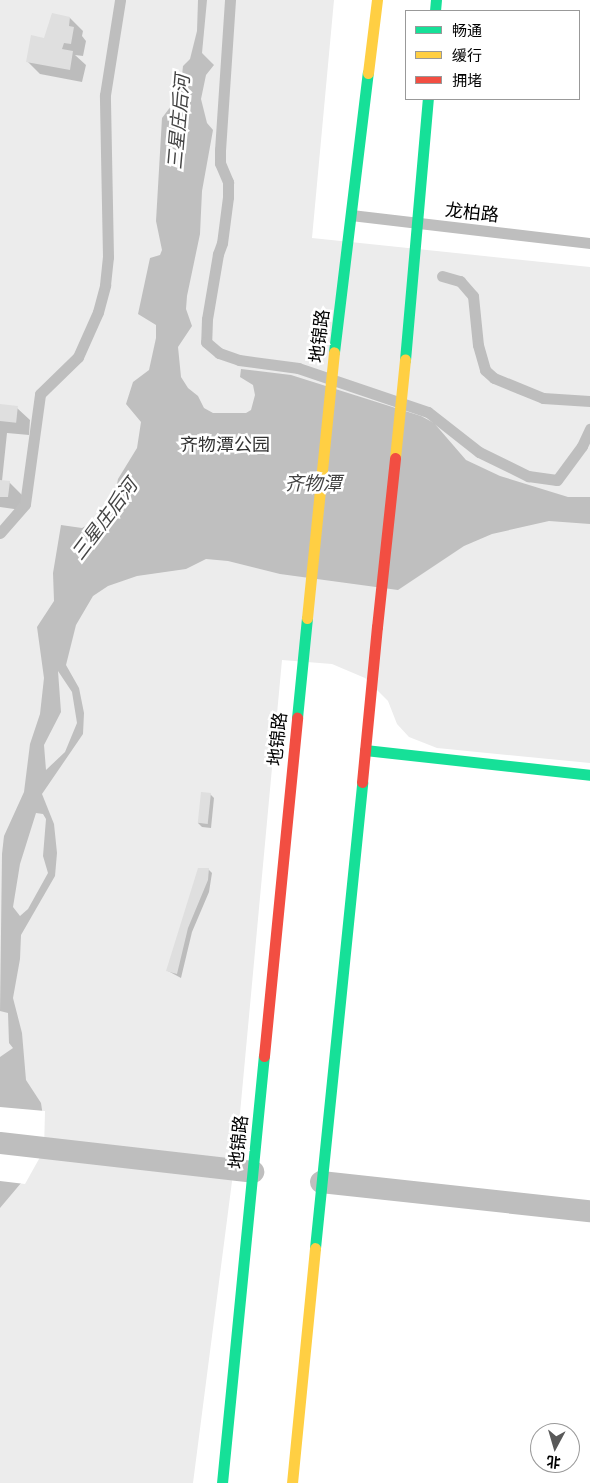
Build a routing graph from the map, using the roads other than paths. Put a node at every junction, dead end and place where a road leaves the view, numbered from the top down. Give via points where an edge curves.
1 (120, 0) edge
2 (230, 0) edge
3 (376, 0) edge
4 (428, 100) edge
5 (351, 215) junction
6 (419, 224) junction
7 (590, 243) edge
8 (442, 276) dead end
9 (590, 401) edge
10 (590, 429) edge
11 (0, 533) edge
12 (365, 750) junction
13 (590, 775) edge
14 (0, 1143) edge
15 (253, 1172) junction
16 (321, 1182) junction
17 (590, 1210) edge
18 (222, 1483) edge
19 (292, 1483) edge

1 - 11 lane via 105,95 106,285 78,356 40,394 25,504
2 - 10 lane via 220,150 220,162 228,182 228,197 222,244 216,259 206,342 225,356 298,368 428,412 489,459 528,476 558,480
3 - 5 street, 地锦路
4 - 6 street
5 - 6 lane, 龙柏路
5 - 15 street, 地锦路, bridge via 334,352
6 - 7 lane, 龙柏路
6 - 12 street, bridge
8 - 9 lane via 460,280 474,296 478,346 485,370 494,378 543,398
12 - 13 street
12 - 16 street
14 - 15 street
15 - 18 street, 地锦路
16 - 17 street
16 - 19 street

